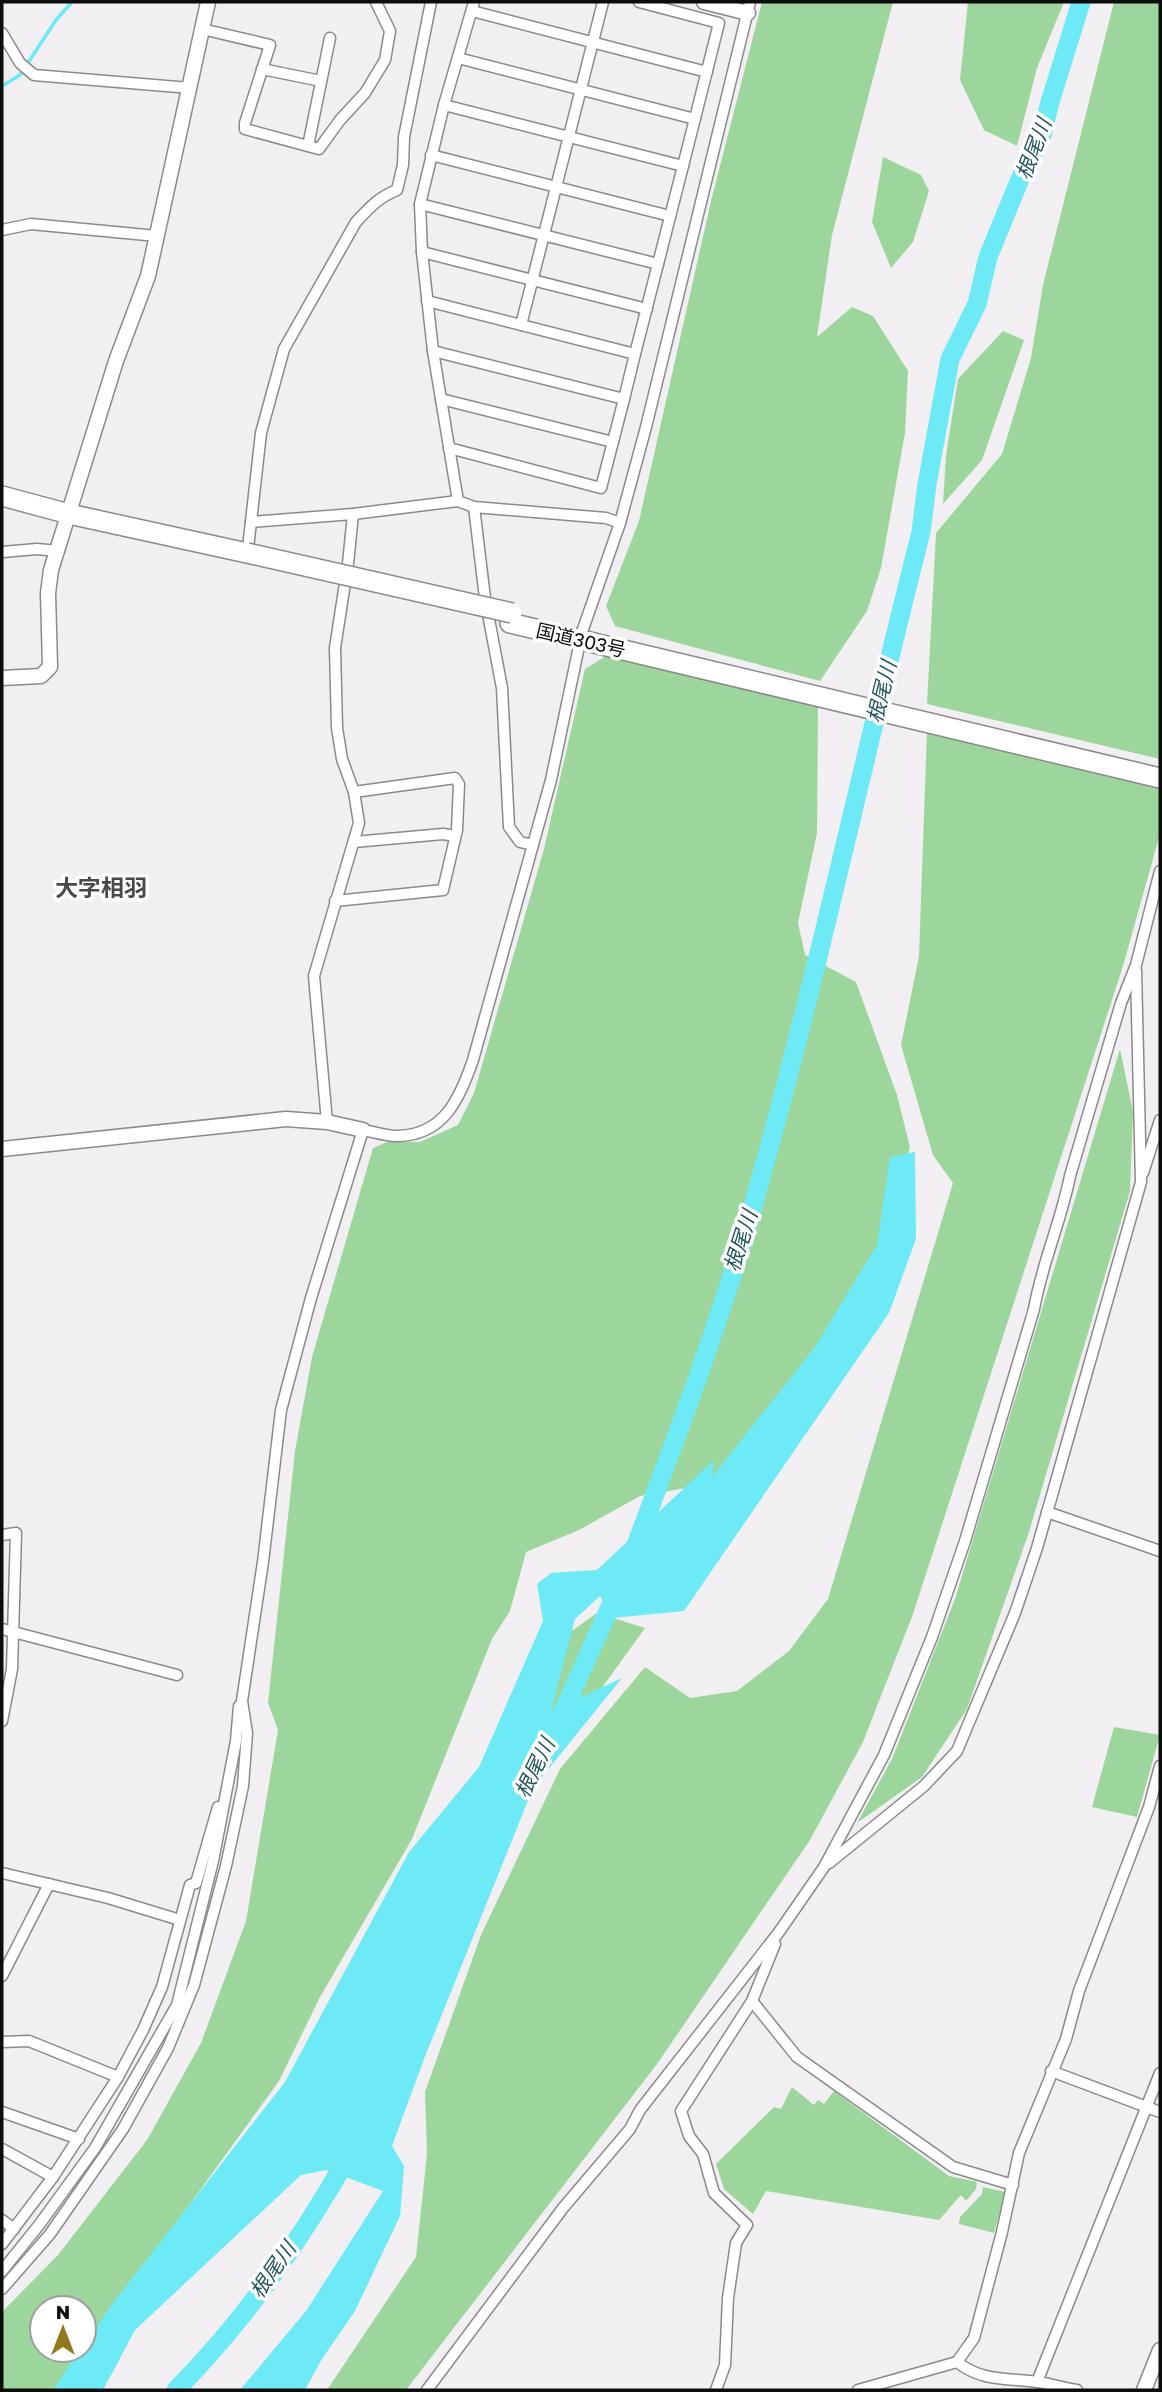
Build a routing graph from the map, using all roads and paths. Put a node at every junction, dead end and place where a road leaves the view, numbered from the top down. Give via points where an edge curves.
1 (208, 2) edge
2 (376, 2) edge
3 (431, 2) edge
4 (603, 2) edge
5 (639, 2) edge
6 (704, 2) edge
7 (473, 6) edge
8 (749, 7) edge
9 (202, 29) junction
10 (2, 33) edge
11 (330, 38) dead end
12 (593, 42) junction
13 (458, 58) junction
14 (262, 69) junction
15 (707, 72) junction
16 (321, 81) junction
17 (190, 88) junction
18 (581, 90) junction
19 (444, 105) junction
20 (695, 119) junction
21 (569, 136) junction
22 (308, 146) junction
23 (431, 155) junction
24 (683, 166) junction
25 (557, 187) junction
26 (420, 204) junction
27 (670, 216) junction
28 (2, 230) edge
29 (157, 236) junction
30 (545, 236) junction
31 (422, 252) junction
32 (658, 264) junction
33 (533, 279) junction
34 (427, 301) junction
35 (647, 309) junction
36 (521, 325) junction
37 (433, 351) junction
38 (635, 354) junction
39 (441, 399) junction
40 (624, 399) junction
41 (614, 442) junction
42 (449, 448) junction
43 (2, 496) edge
44 (458, 501) junction
45 (2, 506) edge
46 (474, 507) junction
47 (353, 514) junction
48 (68, 519) junction
49 (251, 522) junction
50 (620, 523) junction
51 (59, 551) junction
52 (2, 552) edge
53 (247, 556) junction
54 (581, 636) junction
55 (602, 640) junction
56 (2, 678) edge
57 (1160, 769) edge
58 (1160, 778) edge
59 (354, 792) junction
60 (455, 836) junction
61 (354, 842) junction
62 (533, 845) junction
63 (1160, 871) edge
64 (335, 901) junction
65 (1136, 965) junction
66 (1160, 1119) edge
67 (327, 1122) junction
68 (363, 1129) junction
69 (2, 1149) edge
70 (1140, 1182) junction
71 (1047, 1512) junction
72 (2, 1535) edge
73 (1160, 1550) edge
74 (7, 1631) edge
75 (177, 1675) dead end
76 (243, 1701) junction
77 (2, 1721) edge
78 (1160, 1766) edge
79 (226, 1800) junction
80 (1149, 1807) junction
81 (1160, 1811) edge
82 (824, 1867) junction
83 (2, 1873) edge
84 (49, 1884) junction
85 (180, 1920) junction
86 (779, 1931) junction
87 (2, 1976) edge
88 (752, 2001) junction
89 (2, 2042) edge
90 (1052, 2071) junction
91 (1160, 2073) edge
92 (117, 2077) junction
93 (1147, 2106) junction
94 (2, 2112) edge
95 (1160, 2112) edge
96 (79, 2138) junction
97 (2, 2149) edge
98 (53, 2177) junction
99 (1013, 2185) junction
100 (2, 2220) edge
101 (14, 2229) junction
102 (2, 2244) edge
103 (2, 2271) edge
104 (2, 2289) edge
105 (1160, 2350) edge
106 (957, 2362) junction
107 (1037, 2382) junction
108 (892, 2386) edge
109 (427, 2390) edge
110 (716, 2390) edge
111 (858, 2390) edge
112 (1077, 2390) edge
113 (1144, 2390) edge

1 - 9 street
2 - 22 street via 390,31 385,60 365,93 319,149
3 - 49 street via 397,190 371,205 356,222 284,349 261,433
4 - 12 street
5 - 15 street via 719,23
6 - 8 street
7 - 12 street
7 - 13 street
8 - 50 street
9 - 14 street via 270,45
9 - 17 street
10 - 17 street via 20,63 34,75
11 - 16 street
12 - 15 street
12 - 18 street
13 - 18 street
13 - 19 street
14 - 16 street
14 - 22 street via 245,129
15 - 20 street
16 - 22 street
17 - 29 street
18 - 20 street
18 - 21 street
19 - 21 street
19 - 23 street
20 - 24 street
21 - 24 street
21 - 25 street
23 - 25 street
23 - 26 street
24 - 27 street
25 - 27 street
25 - 30 street
26 - 30 street
26 - 31 street
27 - 32 street
28 - 29 street via 31,224
29 - 48 street
30 - 32 street
30 - 33 street
31 - 33 street
31 - 34 street
32 - 35 street
33 - 35 street
33 - 36 street
34 - 36 street
34 - 37 street
35 - 38 street
36 - 38 street
37 - 39 street
37 - 40 street
38 - 40 street
39 - 41 street
39 - 42 street
40 - 41 street
41 - 42 street via 601,488
42 - 44 street
43 - 48 highway, 国道303号
44 - 46 street
44 - 47 street
45 - 48 highway, 国道303号
46 - 50 street
46 - 62 street via 502,688 509,827 520,842
47 - 49 street
47 - 59 street via 335,648 337,727
48 - 51 street
48 - 53 highway, 国道303号
49 - 53 street
50 - 54 street
51 - 52 street
51 - 56 street via 48,593 51,667 41,676
53 - 54 highway, 国道303号
54 - 55 highway, 国道303号
54 - 62 street
55 - 57 highway, 国道303号
55 - 58 highway, 国道303号
59 - 60 street via 455,778 459,784
59 - 61 street via 359,823
60 - 61 street
60 - 64 street via 443,890
61 - 64 street
62 - 68 street via 463,1092 451,1112 416,1134 395,1136
63 - 65 street
64 - 67 street via 314,976
65 - 70 street
65 - 82 street via 1121,1003 957,1565 884,1755
66 - 70 street
67 - 68 street
67 - 69 street via 254,1121
68 - 76 street via 281,1410
70 - 71 street
71 - 73 street
71 - 82 street via 1015,1613 957,1751 924,1786
72 - 74 street via 16,1533
74 - 75 street
74 - 77 street via 12,1669
76 - 79 street via 238,1706
76 - 104 street via 247,1733 243,1786 194,1985 168,2048 123,2129 50,2234
78 - 80 street
79 - 85 street via 219,1805
79 - 103 street via 177,2005 95,2148
80 - 81 street
80 - 90 street
82 - 86 street
83 - 84 street
84 - 85 street
84 - 87 street
85 - 92 street via 162,1987
86 - 88 street
86 - 109 street
88 - 99 street via 797,2057 953,2167
88 - 110 street via 681,2111 689,2136 704,2154 714,2193 747,2225 736,2243 725,2365
89 - 92 street via 29,2041
90 - 93 street
90 - 99 street via 1019,2153
91 - 93 street
92 - 96 street
93 - 95 street
93 - 107 street
94 - 96 street
96 - 98 street
97 - 98 street
98 - 101 street
99 - 106 street via 974,2339
100 - 101 street
101 - 102 street
105 - 113 street
106 - 107 street via 987,2378
106 - 108 street
107 - 112 street
108 - 111 street

